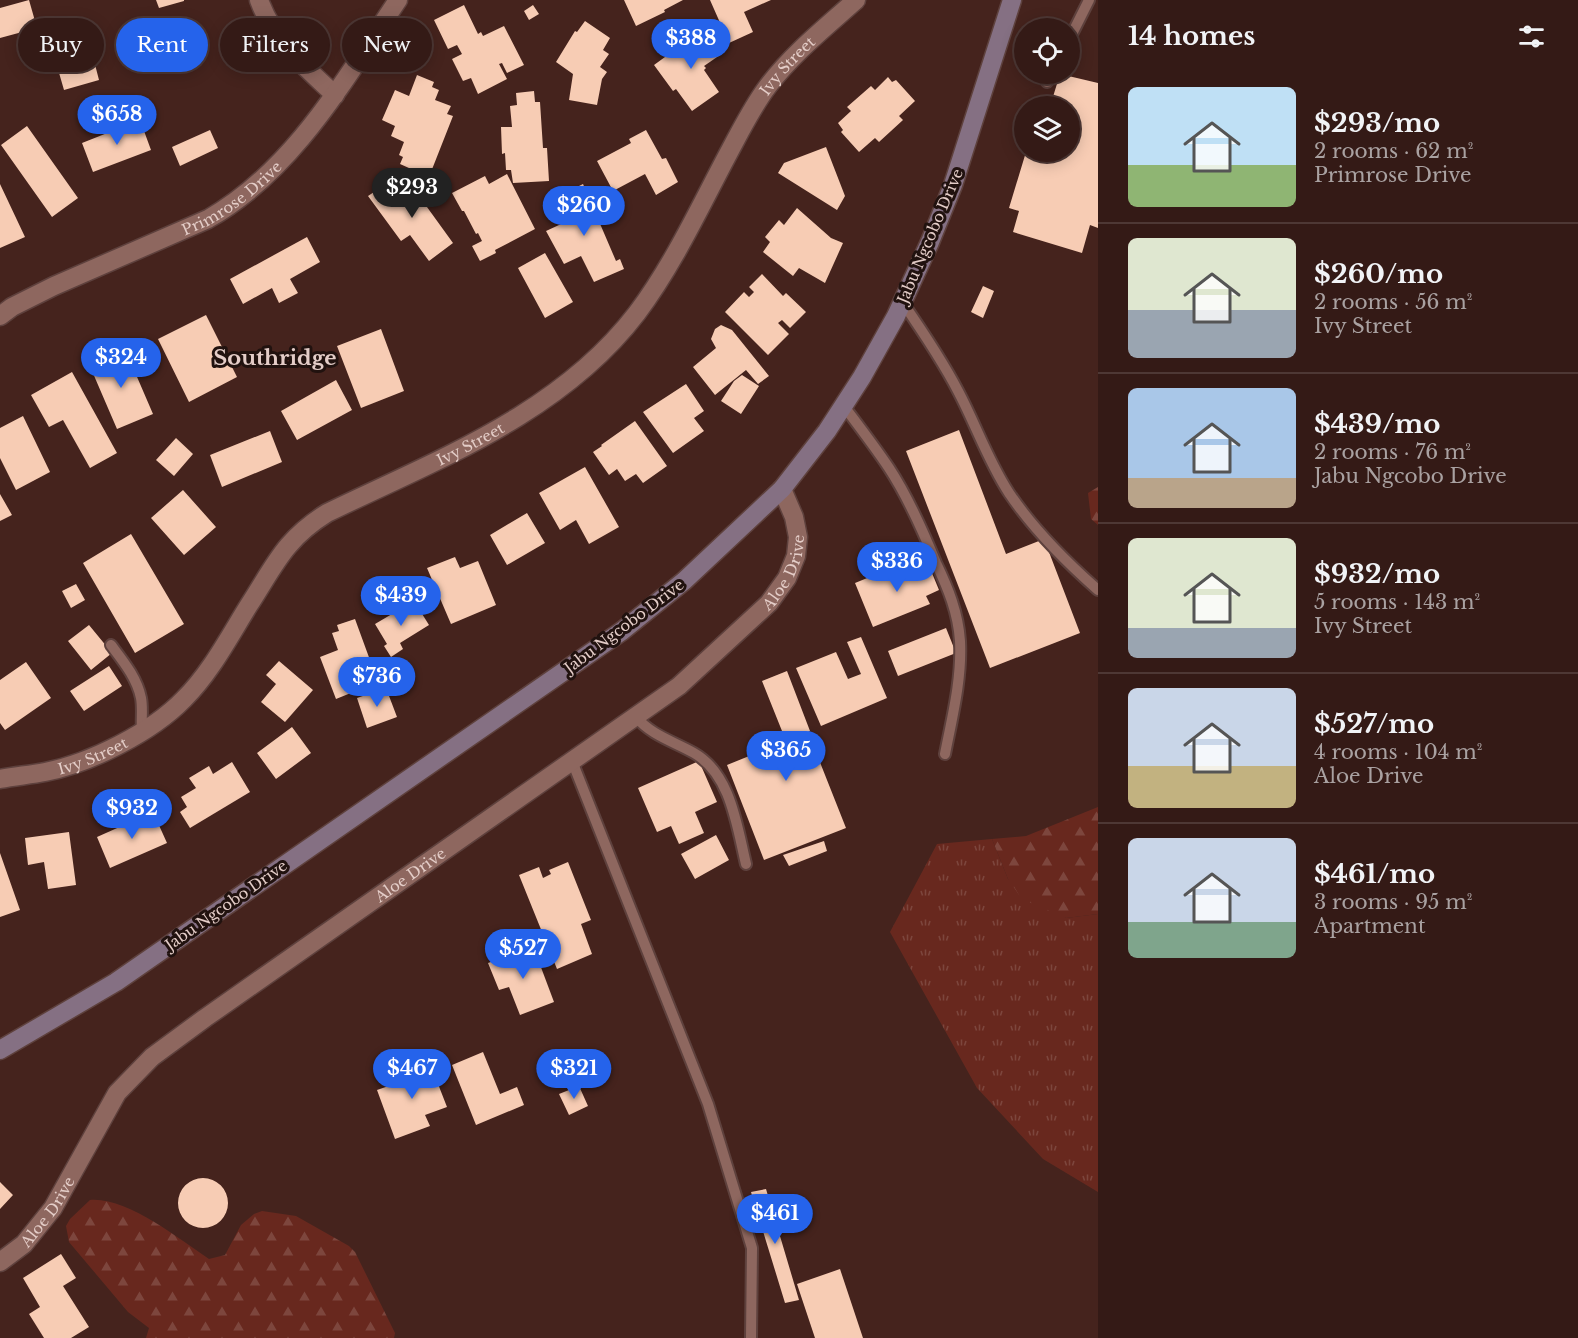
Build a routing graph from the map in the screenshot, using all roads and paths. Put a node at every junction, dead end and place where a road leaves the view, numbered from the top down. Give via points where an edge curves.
1 (259, 0) edge
2 (398, 0) edge
3 (856, 0) edge
4 (1012, 0) edge
5 (1089, 0) edge
6 (1080, 18) edge
7 (335, 95) junction
8 (903, 303) junction
9 (0, 316) edge
10 (843, 405) junction
11 (782, 489) junction
12 (1098, 590) edge
13 (111, 645) dead end
14 (635, 716) junction
15 (142, 731) junction
16 (945, 754) dead end
17 (572, 760) junction
18 (0, 779) edge
19 (746, 864) dead end
20 (0, 1050) edge
21 (0, 1262) edge
22 (751, 1338) edge

1 - 7 street via 279,39
2 - 7 street, Primrose Drive
3 - 15 street, Ivy Street via 785,65 767,87 668,268 612,342 534,408 307,525 276,560 211,666 184,699
4 - 8 main road, Jabu Ngcobo Drive via 953,185
5 - 6 lane
7 - 9 street, Primrose Drive via 289,152 227,208 54,285
8 - 10 main road, Jabu Ngcobo Drive
8 - 12 lane via 935,349 1009,492 1050,545
10 - 11 main road, Jabu Ngcobo Drive
10 - 16 lane via 890,468 954,605 959,668
11 - 14 street, Aloe Drive via 798,537 787,578 769,603 679,686
11 - 20 main road, Jabu Ngcobo Drive via 684,581 622,631 116,982
13 - 15 lane via 136,685 141,699
14 - 17 street, Aloe Drive
14 - 19 lane via 651,732 705,760 717,776 727,794
15 - 18 street, Ivy Street via 106,752 47,772
17 - 21 street, Aloe Drive via 152,1057 117,1093 53,1208 24,1244
17 - 22 lane via 708,1104 752,1248

